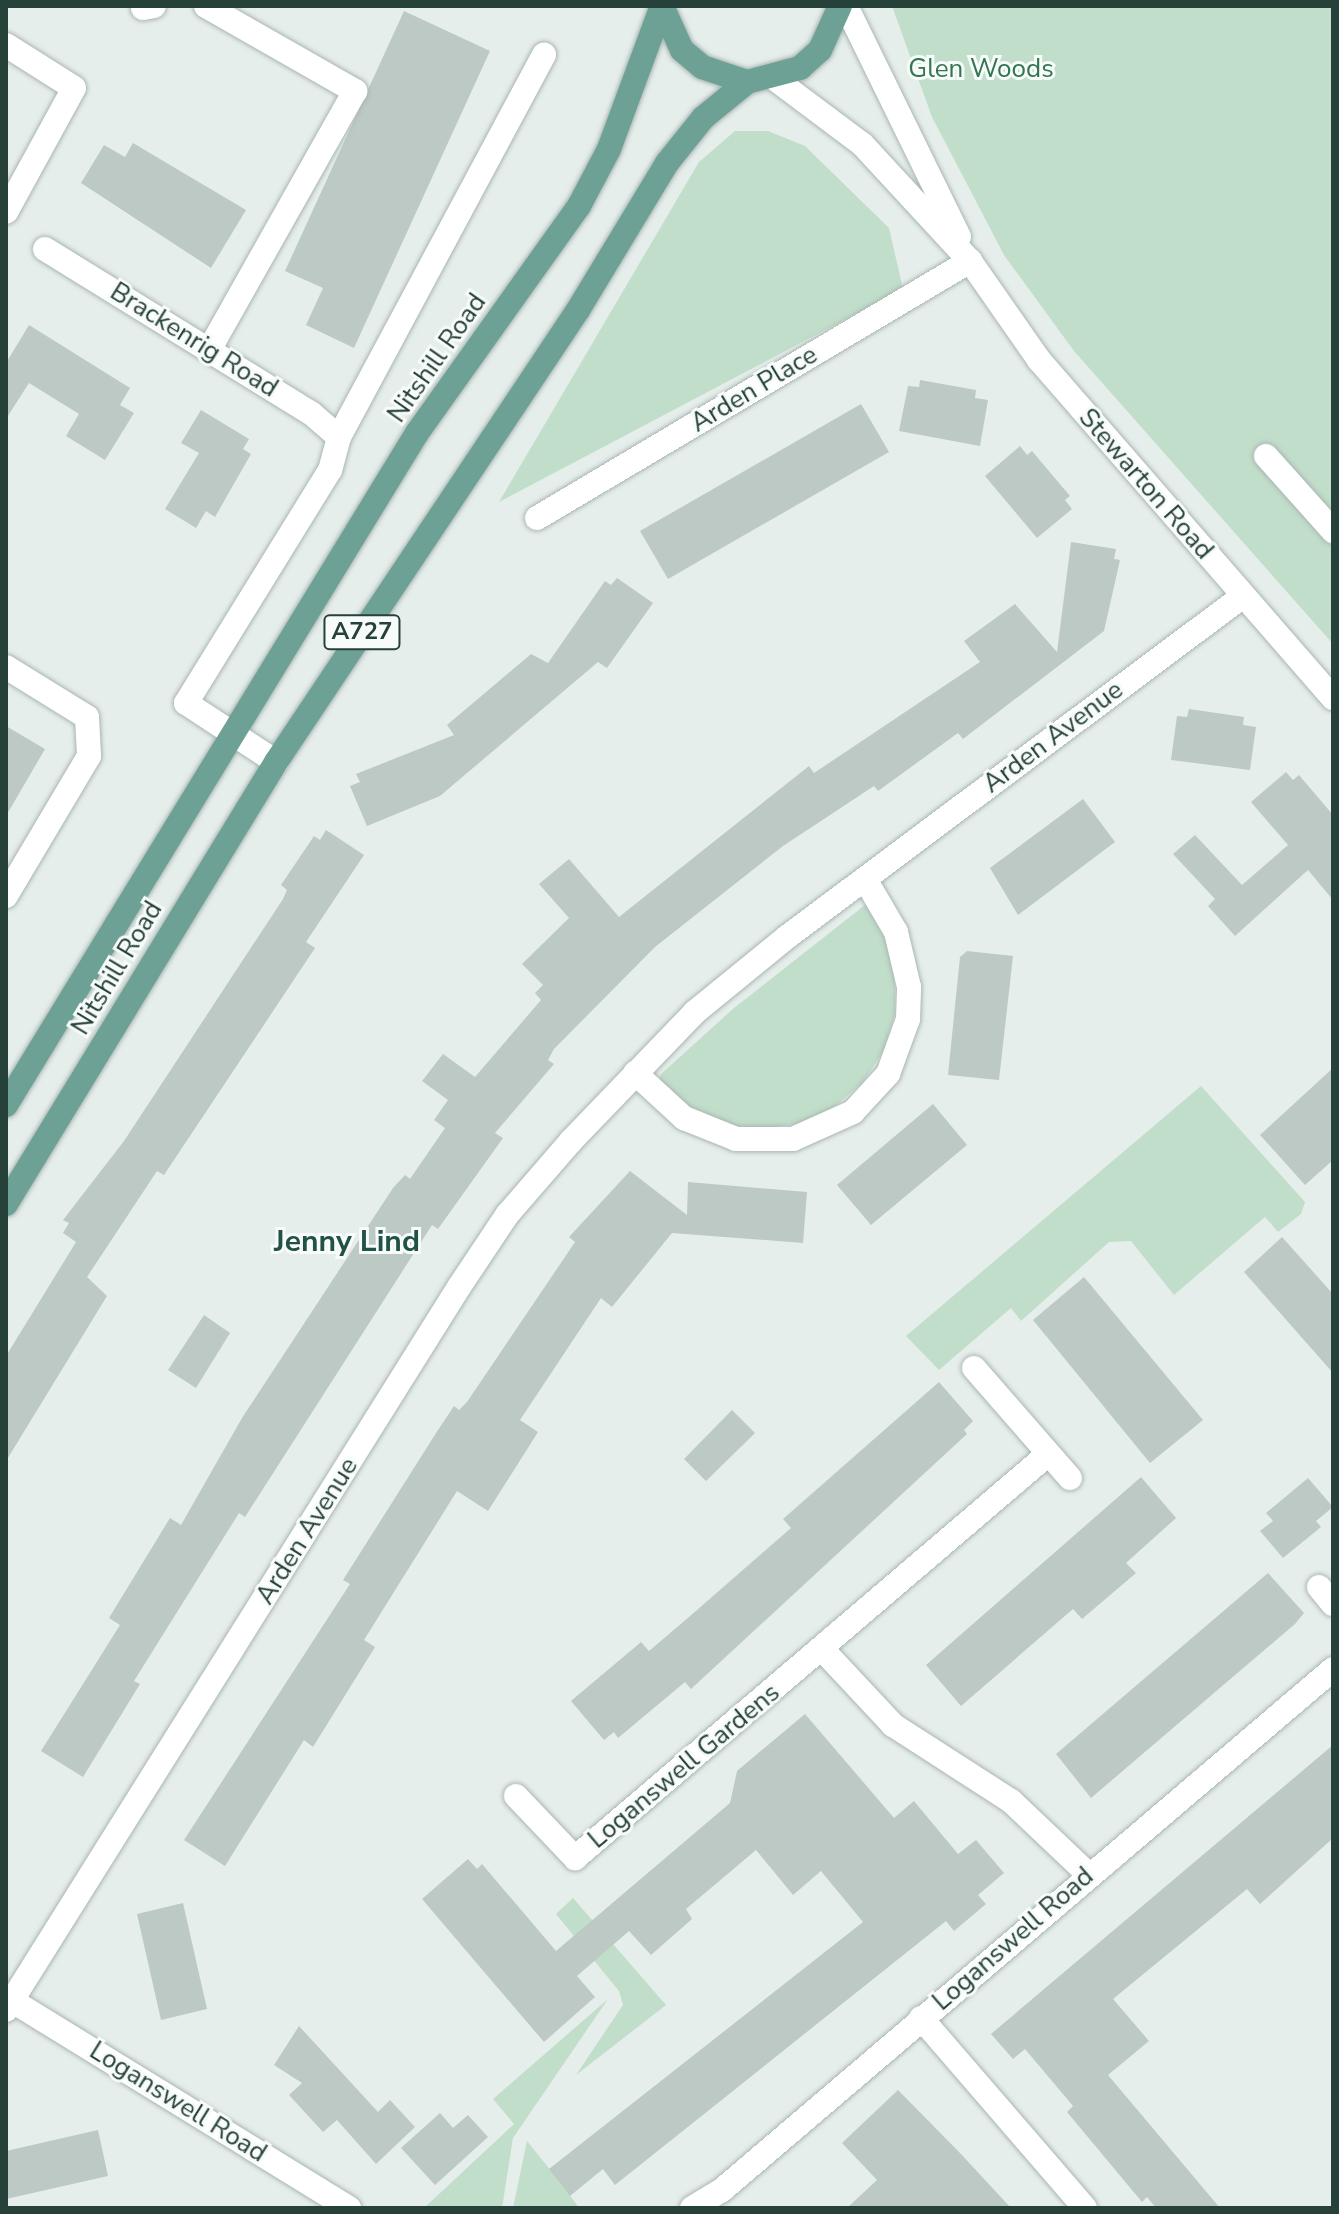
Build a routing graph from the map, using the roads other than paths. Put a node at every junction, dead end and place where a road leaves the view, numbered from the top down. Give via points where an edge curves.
1 (206, 6) edge
2 (662, 6) edge
3 (840, 6) edge
4 (846, 6) edge
5 (6, 45) edge
6 (544, 55) dead end
7 (775, 79) junction
8 (747, 82) junction
9 (6, 212) edge
10 (45, 249) dead end
11 (970, 261) junction
12 (210, 348) junction
13 (339, 437) junction
14 (1266, 456) dead end
15 (537, 518) dead end
16 (1333, 531) edge
17 (1243, 596) junction
18 (6, 667) edge
19 (1333, 698) edge
20 (230, 730) junction
21 (276, 762) junction
22 (865, 879) junction
23 (6, 896) edge
24 (635, 1073) junction
25 (6, 1105) edge
26 (6, 1204) edge
27 (974, 1368) dead end
28 (1047, 1455) junction
29 (1070, 1478) dead end
30 (822, 1649) junction
31 (1333, 1669) edge
32 (516, 1796) dead end
33 (1087, 1873) junction
34 (8, 2002) edge
35 (921, 2018) junction
36 (349, 2208) edge
37 (692, 2208) edge
38 (1085, 2208) edge

1 - 12 street via 355,91
2 - 8 main road via 682,50 702,67
2 - 20 main road, Nitshill Road / A727 via 609,149 579,206 417,433
3 - 7 main road via 820,50
4 - 11 street, Stewarton Road
5 - 9 street via 74,88
6 - 13 street
7 - 8 main road
7 - 11 street, Stewarton Road via 862,144
8 - 21 main road, Nitshill Road / A727 via 703,118 667,163 578,310
10 - 12 street, Brackenrig Road
11 - 15 street, Arden Place
11 - 17 street, Stewarton Road via 1039,360
12 - 13 street, Brackenrig Road
13 - 20 street via 330,470 186,703
14 - 16 street
17 - 19 street, Stewarton Road
17 - 22 street, Arden Avenue
18 - 23 street via 87,717 89,756
20 - 21 street
20 - 25 main road, Nitshill Road / A727
21 - 26 main road, Nitshill Road / A727
22 - 24 street, Arden Avenue via 695,1012
22 - 24 street via 906,958 908,1019 888,1074 853,1112 793,1139 736,1139 684,1118
24 - 34 street, Arden Avenue via 507,1215
27 - 28 street
28 - 29 street
28 - 30 street, Loganswell Gardens
30 - 32 street, Loganswell Gardens via 575,1858
30 - 33 street via 893,1725 1011,1801
31 - 33 street, Loganswell Road
33 - 35 street, Loganswell Road
34 - 36 street, Loganswell Road
35 - 37 street, Loganswell Road via 722,2190
35 - 38 street

